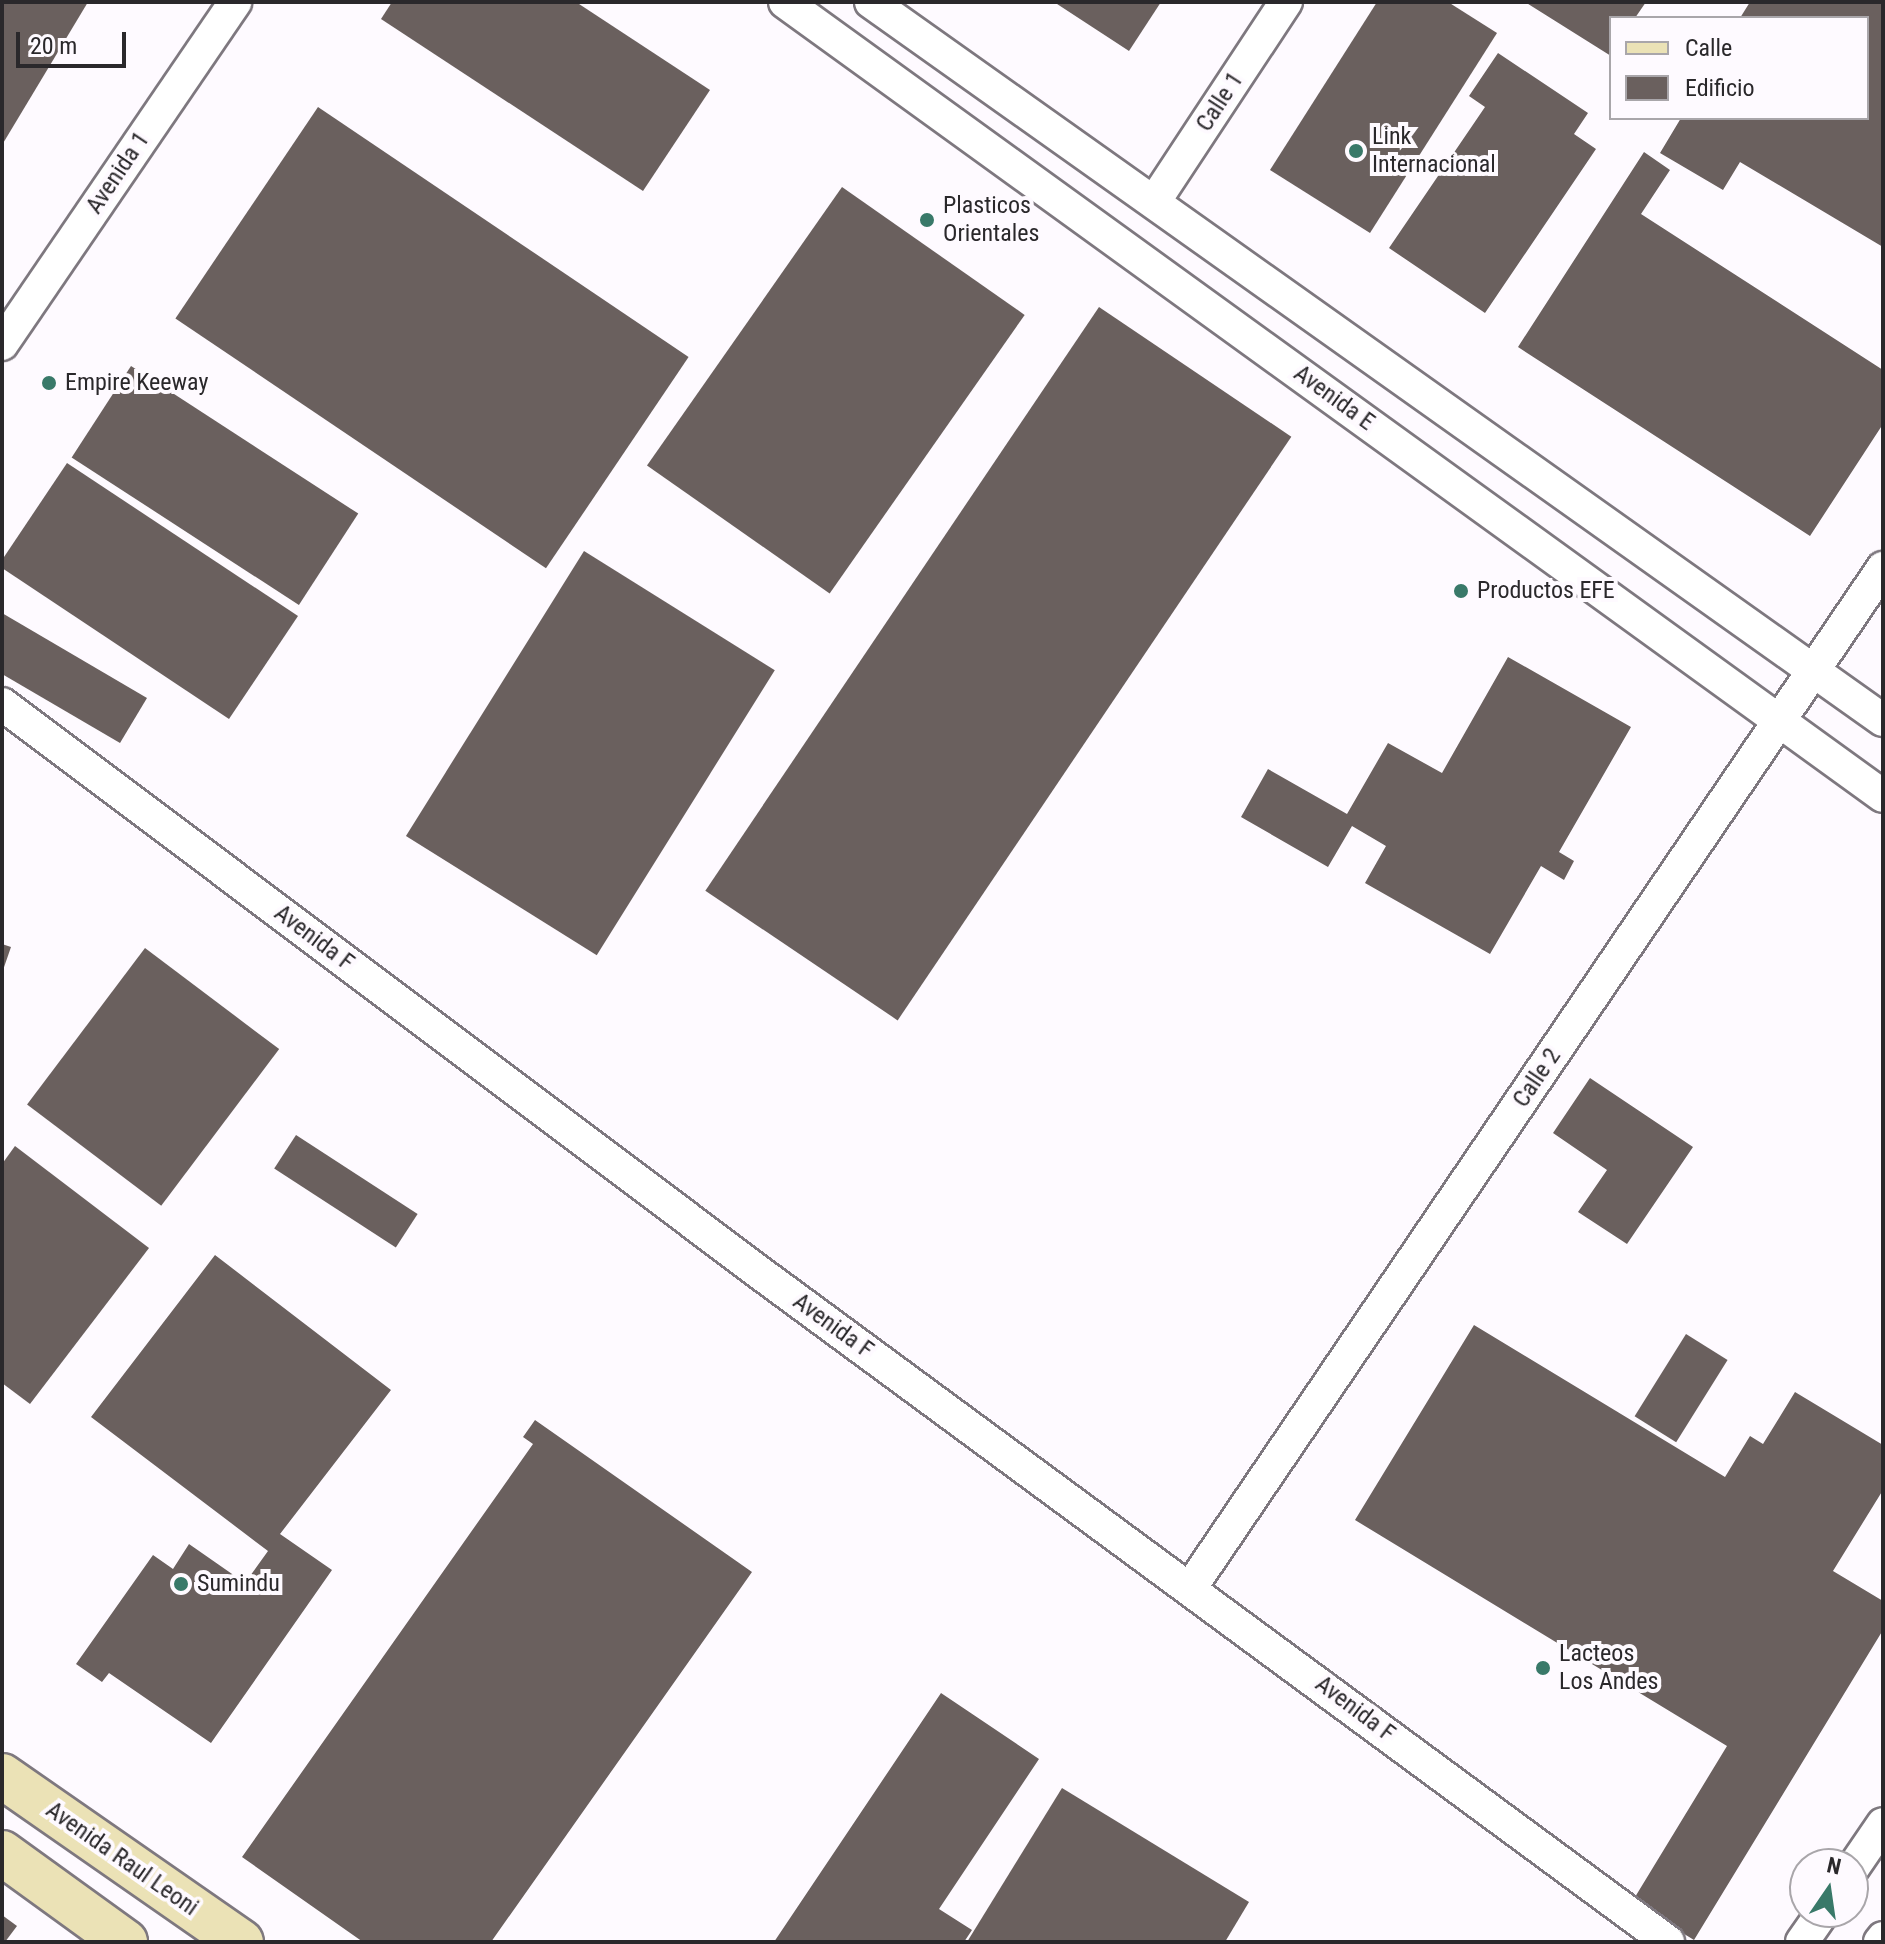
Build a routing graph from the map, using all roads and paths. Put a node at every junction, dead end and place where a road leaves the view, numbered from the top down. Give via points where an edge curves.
1 (235, 2) edge
2 (785, 2) edge
3 (871, 2) edge
4 (1286, 2) edge
5 (1154, 202) junction
6 (2, 344) edge
7 (1883, 568) edge
8 (1814, 670) junction
9 (2, 704) edge
10 (1883, 720) edge
11 (1779, 721) junction
12 (1883, 796) edge
13 (1191, 1587) junction
14 (2, 1776) edge
15 (1883, 1824) edge
16 (1867, 1848) edge
17 (2, 1853) edge
18 (125, 1942) edge
19 (241, 1942) edge
20 (1668, 1942) edge

1 - 6 street, Avenida 1
2 - 11 street, Avenida E
3 - 5 street
4 - 5 street, Calle 1
5 - 8 street
7 - 8 street, Calle 2
8 - 10 street
8 - 11 street, Calle 2
9 - 13 street, Avenida F via 756,1270
11 - 12 street, Avenida E
11 - 13 street, Calle 2
13 - 20 street, Avenida F
14 - 19 main road, Avenida Raul Leoni
15 - 16 street
17 - 18 main road

